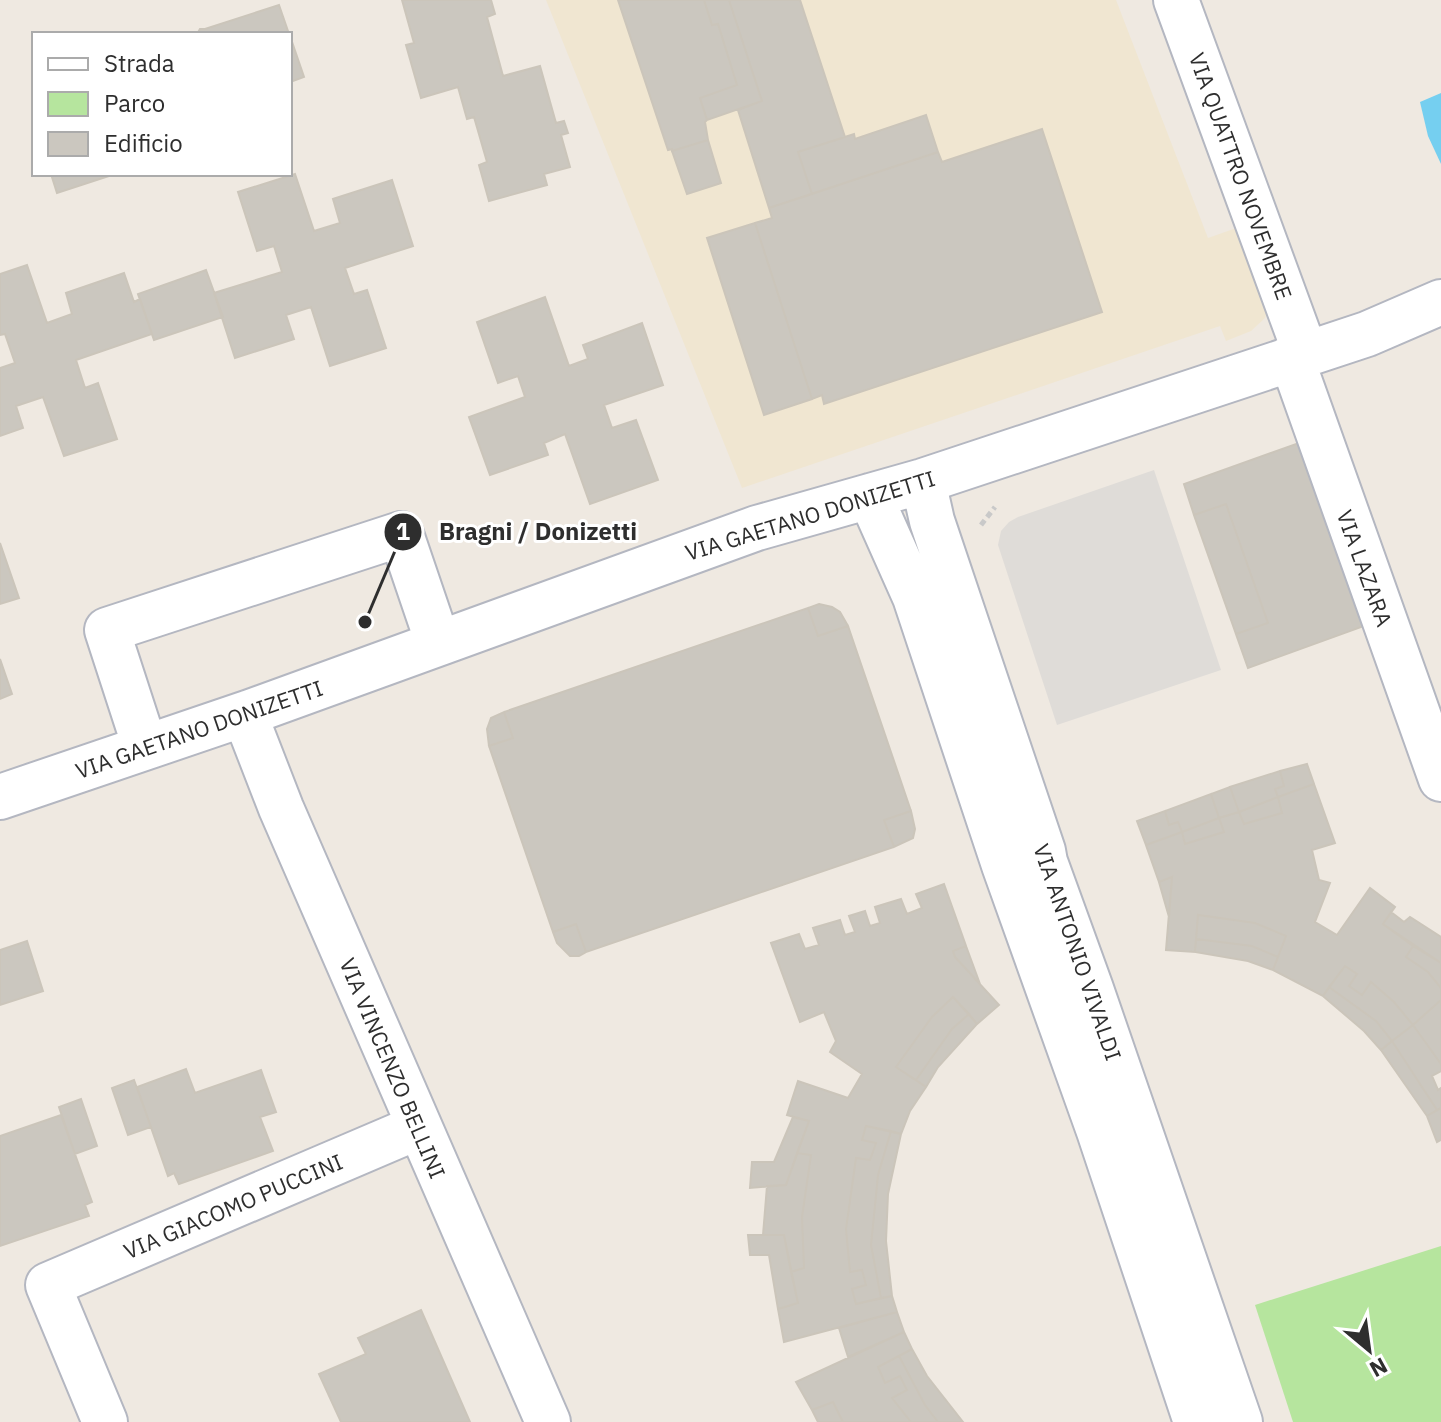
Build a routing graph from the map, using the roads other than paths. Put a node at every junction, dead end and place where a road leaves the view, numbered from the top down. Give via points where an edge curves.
1 (1176, 0) edge
2 (1441, 302) edge
3 (1298, 355) junction
4 (923, 481) junction
5 (870, 496) junction
6 (438, 643) junction
7 (250, 712) junction
8 (145, 747) junction
9 (1441, 779) edge
10 (0, 797) edge
11 (418, 1127) junction
12 (105, 1422) edge
13 (548, 1422) edge
14 (1196, 1422) edge
15 (1240, 1422) edge

1 - 3 street, VIA QUATTRO NOVEMBRE
2 - 3 street, VIA GAETANO DONIZETTI via 1367,334
3 - 4 street, VIA GAETANO DONIZETTI
3 - 9 street, VIA LAZARA
4 - 5 street, VIA GAETANO DONIZETTI
4 - 15 street, VIA ANTONIO VIVALDI via 1045,862
5 - 6 street, VIA GAETANO DONIZETTI via 757,528
5 - 14 street, VIA ANTONIO VIVALDI via 915,597
6 - 7 street, VIA GAETANO DONIZETTI
6 - 8 street via 401,534 107,630
7 - 8 street, VIA GAETANO DONIZETTI
7 - 11 street, VIA VINCENZO BELLINI via 248,723 281,808
8 - 10 street, VIA GAETANO DONIZETTI
11 - 12 street, VIA GIACOMO PUCCINI via 48,1285
11 - 13 street, VIA VINCENZO BELLINI

